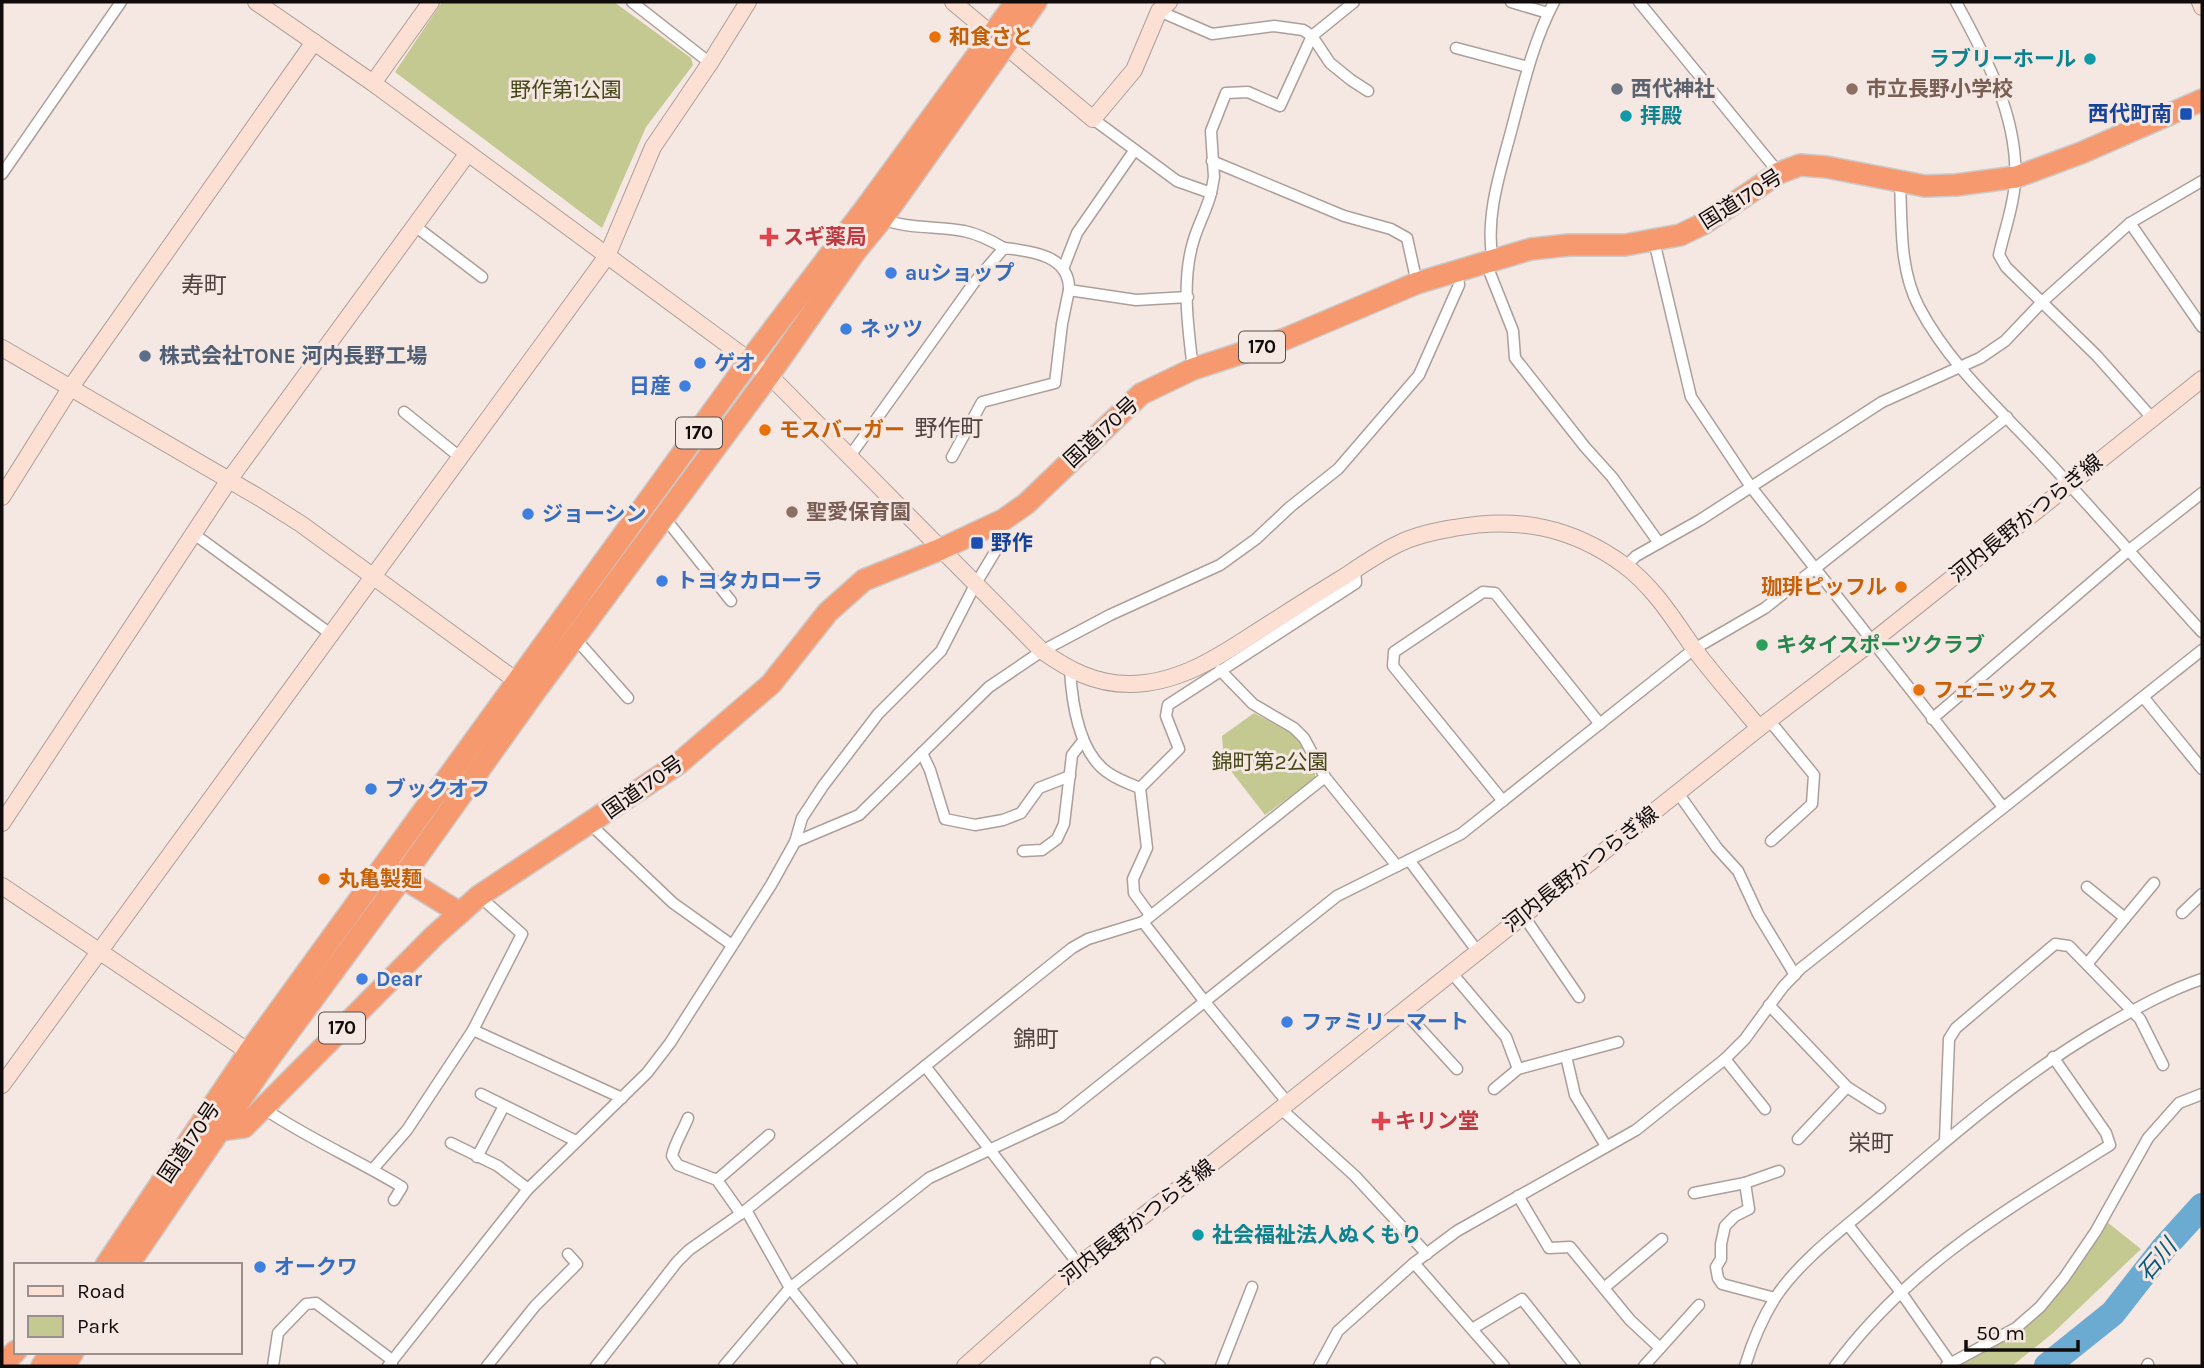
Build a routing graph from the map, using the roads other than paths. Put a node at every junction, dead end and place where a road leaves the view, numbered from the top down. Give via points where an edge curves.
1 (121, 2) edge
2 (258, 2) edge
3 (431, 2) edge
4 (632, 2) edge
5 (748, 2) edge
6 (953, 2) edge
7 (1016, 2) edge
8 (1036, 2) edge
9 (1354, 2) edge
10 (1511, 2) edge
11 (1554, 2) edge
12 (1639, 2) edge
13 (1956, 2) edge
14 (2200, 2) edge
15 (1164, 6) edge
16 (2202, 7) edge
17 (1548, 13) junction
18 (1312, 36) junction
19 (999, 41) junction
20 (314, 42) junction
21 (1456, 48) dead end
22 (710, 63) junction
23 (1528, 67) junction
24 (373, 83) junction
25 (1368, 91) dead end
26 (2202, 100) edge
27 (1093, 119) junction
28 (1134, 151) junction
29 (468, 153) junction
30 (1212, 161) junction
31 (1779, 173) junction
32 (2, 174) edge
33 (2016, 177) junction
34 (2202, 181) edge
35 (1900, 182) junction
36 (1211, 193) junction
37 (882, 219) junction
38 (2130, 223) junction
39 (415, 226) junction
40 (1654, 241) junction
41 (1004, 248) junction
42 (607, 256) junction
43 (1490, 262) junction
44 (1063, 269) junction
45 (1457, 271) junction
46 (482, 277) dead end
47 (1417, 283) junction
48 (1069, 290) junction
49 (1188, 297) junction
50 (2042, 302) junction
51 (2202, 327) edge
52 (2, 348) edge
53 (750, 360) junction
54 (1959, 368) junction
55 (1193, 369) junction
56 (769, 375) junction
57 (2202, 379) edge
58 (71, 387) junction
59 (404, 412) dead end
60 (2007, 417) junction
61 (2152, 418) junction
62 (850, 456) junction
63 (952, 457) dead end
64 (461, 458) junction
65 (229, 480) junction
66 (2069, 484) junction
67 (1751, 487) junction
68 (2202, 493) edge
69 (2, 497) edge
70 (664, 517) junction
71 (1003, 520) junction
72 (194, 534) junction
73 (1659, 543) junction
74 (941, 549) junction
75 (2128, 551) junction
76 (1626, 566) junction
77 (1815, 569) junction
78 (1355, 570) junction
79 (373, 578) junction
80 (975, 585) junction
81 (731, 601) dead end
82 (2202, 632) edge
83 (332, 635) junction
84 (575, 638) junction
85 (1873, 641) junction
86 (1695, 649) junction
87 (2202, 650) edge
88 (1042, 651) junction
89 (1070, 670) junction
90 (1220, 670) junction
91 (526, 687) junction
92 (628, 698) dead end
93 (2144, 698) junction
94 (1932, 719) junction
95 (1600, 724) junction
96 (1764, 724) junction
97 (1083, 741) junction
98 (922, 753) junction
99 (2202, 769) edge
100 (1070, 776) junction
101 (1325, 777) junction
102 (1140, 788) junction
103 (1678, 793) junction
104 (1503, 801) junction
105 (2003, 807) junction
106 (2, 823) edge
107 (590, 824) junction
108 (1771, 841) dead end
109 (795, 842) junction
110 (1023, 851) dead end
111 (1409, 860) junction
112 (1397, 866) junction
113 (393, 872) junction
114 (2154, 883) dead end
115 (2, 886) edge
116 (2087, 887) dead end
117 (2202, 894) edge
118 (479, 896) junction
119 (460, 913) junction
120 (2182, 913) dead end
121 (1523, 915) junction
122 (2125, 918) junction
123 (1147, 919) junction
124 (733, 945) junction
125 (1478, 952) junction
126 (97, 953) junction
127 (2087, 964) junction
128 (1451, 972) junction
129 (1795, 975) junction
130 (2202, 979) edge
131 (1579, 997) dead end
132 (1205, 1002) junction
133 (1769, 1006) junction
134 (1404, 1010) junction
135 (2132, 1011) junction
136 (473, 1030) junction
137 (1618, 1042) dead end
138 (1566, 1056) junction
139 (2053, 1057) junction
140 (257, 1058) junction
141 (1725, 1059) junction
142 (2163, 1065) dead end
143 (925, 1066) junction
144 (1457, 1069) dead end
145 (1518, 1069) junction
146 (2, 1085) edge
147 (1847, 1087) junction
148 (1494, 1089) dead end
149 (481, 1094) dead end
150 (2202, 1094) edge
151 (622, 1098) junction
152 (1284, 1105) junction
153 (504, 1106) junction
154 (263, 1108) junction
155 (1880, 1108) dead end
156 (1765, 1109) dead end
157 (688, 1118) dead end
158 (220, 1130) junction
159 (769, 1135) dead end
160 (1798, 1139) dead end
161 (576, 1140) junction
162 (1945, 1141) junction
163 (450, 1143) dead end
164 (1605, 1146) junction
165 (991, 1150) junction
166 (477, 1157) junction
167 (373, 1169) junction
168 (1779, 1171) dead end
169 (717, 1180) junction
170 (1745, 1183) junction
171 (528, 1189) junction
172 (1694, 1193) dead end
173 (1518, 1196) junction
174 (394, 1200) dead end
175 (743, 1212) junction
176 (1848, 1224) junction
177 (1662, 1239) dead end
178 (568, 1254) dead end
179 (1427, 1254) junction
180 (107, 1263) edge
181 (129, 1263) edge
182 (1414, 1263) junction
183 (1079, 1265) junction
184 (1252, 1287) dead end
185 (790, 1288) junction
186 (1604, 1288) junction
187 (1900, 1291) junction
188 (1775, 1298) junction
189 (1699, 1305) dead end
190 (1472, 1329) junction
191 (1660, 1348) junction
192 (391, 1364) edge
193 (1949, 1365) edge
194 (273, 1366) edge
195 (487, 1366) edge
196 (596, 1366) edge
197 (724, 1366) edge
198 (852, 1366) edge
199 (965, 1366) edge
200 (1221, 1366) edge
201 (1319, 1366) edge
202 (1504, 1366) edge
203 (1575, 1366) edge
204 (1644, 1366) edge
205 (1745, 1366) edge
206 (1835, 1366) edge

1 - 32 street
2 - 20 street
3 - 24 street
4 - 22 street
5 - 22 street
6 - 19 street
7 - 19 highway, 国道170号 / 170
8 - 19 highway, 国道170号 / 170
9 - 18 street
10 - 17 street
11 - 17 street
12 - 31 street
13 - 33 street via 1996,85 2011,136
14 - 16 street
15 - 18 street via 1212,34 1274,26 1303,30
15 - 27 street via 1134,70
17 - 23 street
18 - 25 street via 1330,62
18 - 30 street via 1280,106 1248,92 1226,93 1211,131
19 - 27 street
19 - 37 highway, 国道170号 / 170
19 - 53 highway, 国道170号 / 170
20 - 24 street
20 - 58 street
21 - 23 street
22 - 42 street via 653,147
23 - 43 street via 1494,199
24 - 29 street
26 - 33 highway, 国道170号 / 170
27 - 28 street
28 - 36 street via 1178,181
28 - 44 street via 1077,233
29 - 39 street
29 - 42 street
30 - 36 street
30 - 47 street via 1407,238
31 - 35 highway, 国道170号 / 170 via 1800,165
31 - 40 highway, 国道170号 / 170 via 1703,224
33 - 35 highway, 国道170号 / 170 via 1956,185
33 - 50 street via 1998,256
34 - 38 street
35 - 54 street via 1903,260 1910,284 1919,307
36 - 49 street via 1194,239
37 - 41 street via 965,231
37 - 56 highway, 国道170号 / 170
38 - 50 street
38 - 51 street
39 - 46 street
39 - 65 street
40 - 43 highway, 国道170号 / 170 via 1531,249
40 - 67 street via 1691,397
41 - 44 street via 1045,256
41 - 62 street via 972,284
42 - 53 street
42 - 64 street
43 - 45 highway, 国道170号 / 170
43 - 73 street via 1513,331 1515,358
44 - 48 street via 1070,278
45 - 47 highway, 国道170号 / 170
45 - 88 street via 1459,285 1419,375 1338,469 1220,565
47 - 55 highway, 国道170号 / 170 via 1285,339
48 - 49 street via 1136,300
48 - 63 street via 1055,383 982,402
49 - 55 street
50 - 54 street via 2005,341
50 - 61 street
52 - 58 street
53 - 56 street
53 - 91 highway, 国道170号 / 170
54 - 60 street
54 - 67 street via 1882,402
55 - 71 highway, 国道170号 / 170 via 1141,394 1026,504
56 - 62 street
56 - 70 highway, 国道170号 / 170
57 - 61 street, 河内長野かつらぎ線
58 - 65 street
58 - 69 street
59 - 64 street
60 - 66 street
60 - 77 street
61 - 66 street, 河内長野かつらぎ線
62 - 74 street
64 - 79 street
65 - 72 street
65 - 79 street via 301,524
66 - 75 street
66 - 85 street, 河内長野かつらぎ線
67 - 73 street
67 - 77 street
68 - 75 street
70 - 81 street
70 - 84 highway, 国道170号 / 170
71 - 74 highway, 国道170号 / 170
71 - 80 street via 1001,542
72 - 83 street
72 - 106 street
73 - 76 street
74 - 80 street
74 - 107 highway, 国道170号 / 170 via 864,580 828,612 771,684 678,764
75 - 82 street
75 - 94 street
76 - 78 street via 1566,534 1502,522 1416,536
76 - 86 street via 1659,599
77 - 85 street
77 - 86 street via 1765,608
78 - 89 street via 1230,649 1174,678 1128,684
78 - 90 street via 1356,583
79 - 83 street
79 - 91 street
80 - 88 street
80 - 109 street via 941,651 855,744 802,818
83 - 126 street
84 - 91 highway, 国道170号 / 170
84 - 92 street
85 - 94 street
85 - 96 street, 河内長野かつらぎ線
86 - 95 street
86 - 96 street
87 - 93 street
88 - 89 street
88 - 98 street via 989,687
89 - 97 street
90 - 101 street via 1253,704 1304,738
90 - 102 street via 1168,705 1166,716 1179,749
91 - 113 highway, 国道170号 / 170
93 - 99 street
93 - 105 street
94 - 105 street
95 - 104 street
95 - 104 street via 1495,593 1483,592 1394,652 1393,666
96 - 103 street, 河内長野かつらぎ線
96 - 108 street via 1814,775 1812,804
97 - 100 street via 1072,755
97 - 102 street via 1110,774
98 - 100 street via 945,820 975,825 1021,813 1038,788
98 - 109 street via 859,815
100 - 110 street via 1064,824 1057,839 1042,850
101 - 112 street
101 - 123 street
102 - 123 street via 1147,849 1133,879
103 - 121 street, 河内長野かつらぎ線
103 - 129 street via 1738,871
104 - 111 street via 1461,835
105 - 129 street
107 - 118 highway, 国道170号 / 170
107 - 124 street via 673,903
109 - 124 street
111 - 112 street
111 - 125 street
112 - 132 street via 1337,896
113 - 119 highway
113 - 140 highway, 国道170号 / 170
114 - 122 street
115 - 126 street
116 - 122 street
117 - 120 street
118 - 119 highway, 国道170号 / 170
118 - 136 street via 522,934
119 - 154 highway, 国道170号 / 170
121 - 125 street, 河内長野かつらぎ線
121 - 131 street
122 - 127 street
123 - 132 street
123 - 143 street via 1072,948
124 - 151 street via 670,1042
125 - 128 street, 河内長野かつらぎ線
126 - 140 street
126 - 146 street
127 - 135 street
127 - 162 street via 2069,946 2055,944 1956,1028 1949,1039
128 - 134 street, 河内長野かつらぎ線
128 - 145 street via 1506,1037
129 - 133 street
130 - 135 street
132 - 152 street
132 - 165 street via 1060,1117
133 - 141 street
133 - 147 street
134 - 144 street
134 - 152 street, 河内長野かつらぎ線
135 - 139 street
135 - 142 street
136 - 151 street
136 - 167 street via 407,1130
137 - 138 street
138 - 145 street
138 - 164 street via 1575,1095
139 - 162 street
139 - 187 street via 2110,1145 1989,1220
140 - 158 highway, 国道170号 / 170
140 - 180 highway, 国道170号 / 170
141 - 156 street
141 - 164 street via 1636,1129
143 - 165 street
143 - 175 street
145 - 148 street
147 - 155 street
147 - 160 street
149 - 153 street
150 - 193 street via 2179,1102 2148,1138 2096,1231 2040,1307 2016,1328
151 - 161 street
152 - 179 street
152 - 183 street, 河内長野かつらぎ線
153 - 161 street
153 - 166 street
154 - 158 highway, 国道170号 / 170 via 244,1127
154 - 167 street via 299,1132
157 - 169 street via 672,1156 678,1165
158 - 181 highway, 国道170号 / 170
159 - 169 street
161 - 171 street
162 - 176 street
163 - 166 street
164 - 173 street
165 - 183 street
165 - 185 street via 929,1178
166 - 171 street via 498,1166
167 - 174 street via 402,1186
168 - 170 street
169 - 175 street
170 - 172 street
170 - 188 street via 1749,1209 1726,1226 1716,1267 1718,1278 1722,1284
171 - 192 street
173 - 179 street
173 - 186 street via 1549,1248 1570,1247
175 - 185 street
175 - 196 street via 677,1262
176 - 187 street
176 - 188 street
177 - 186 street
178 - 195 street via 577,1264 535,1306
179 - 182 street
182 - 190 street
182 - 201 street via 1338,1331
183 - 199 street, 河内長野かつらぎ線
184 - 200 street
185 - 197 street
185 - 198 street
186 - 191 street
187 - 193 street
187 - 206 street
188 - 205 street
189 - 191 street
190 - 202 street
190 - 203 street via 1522,1298
191 - 204 street
192 - 194 street via 316,1303 306,1304 278,1333

